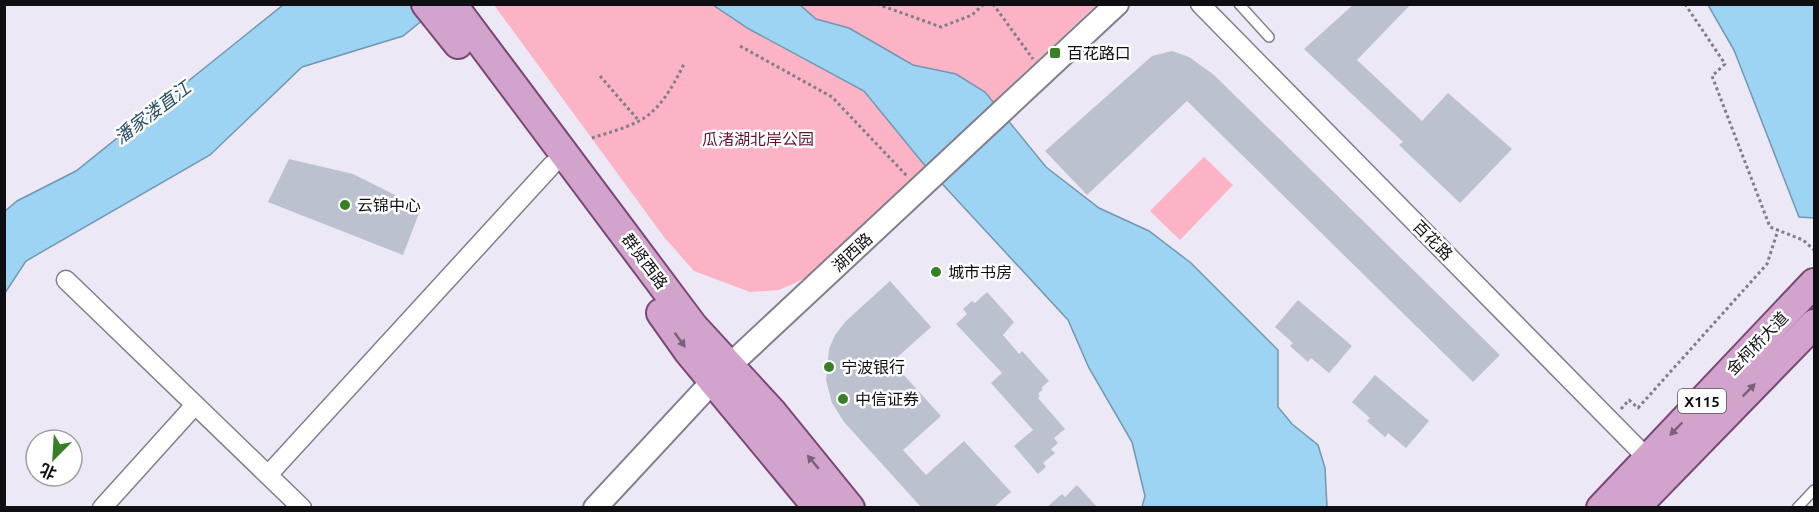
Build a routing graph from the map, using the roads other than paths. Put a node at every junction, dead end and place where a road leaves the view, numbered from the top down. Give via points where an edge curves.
1 (1117, 4) edge
2 (1200, 4) edge
3 (1239, 4) edge
4 (446, 13) edge
5 (1269, 37) dead end
6 (552, 165) junction
7 (66, 280) dead end
8 (1809, 289) edge
9 (1815, 324) edge
10 (721, 374) junction
11 (195, 405) junction
12 (1656, 467) junction
13 (268, 474) junction
14 (1815, 490) edge
15 (102, 507) edge
16 (302, 507) edge
17 (595, 507) edge
18 (818, 507) edge
19 (850, 507) edge
20 (1601, 507) edge
21 (1635, 507) edge
22 (1797, 507) edge

1 - 10 street, 湖西路
2 - 12 street, 百花路
3 - 5 lane
4 - 6 main road, 群贤西路
4 - 10 main road, 群贤西路 via 693,326
6 -> 10 main road, 群贤西路 via 688,351
6 - 13 street
7 - 11 street
8 -> 12 main road, 金柯桥大道 / X115
12 -> 9 main road, 金柯桥大道 / X115
10 - 17 street, 湖西路
10 - 18 main road, 群贤西路
19 -> 10 main road, 群贤西路 via 772,412
11 - 13 street
11 - 15 street
12 - 20 main road, 金柯桥大道 / X115
12 - 21 main road, 金柯桥大道 / X115
13 - 16 street
14 - 22 lane

